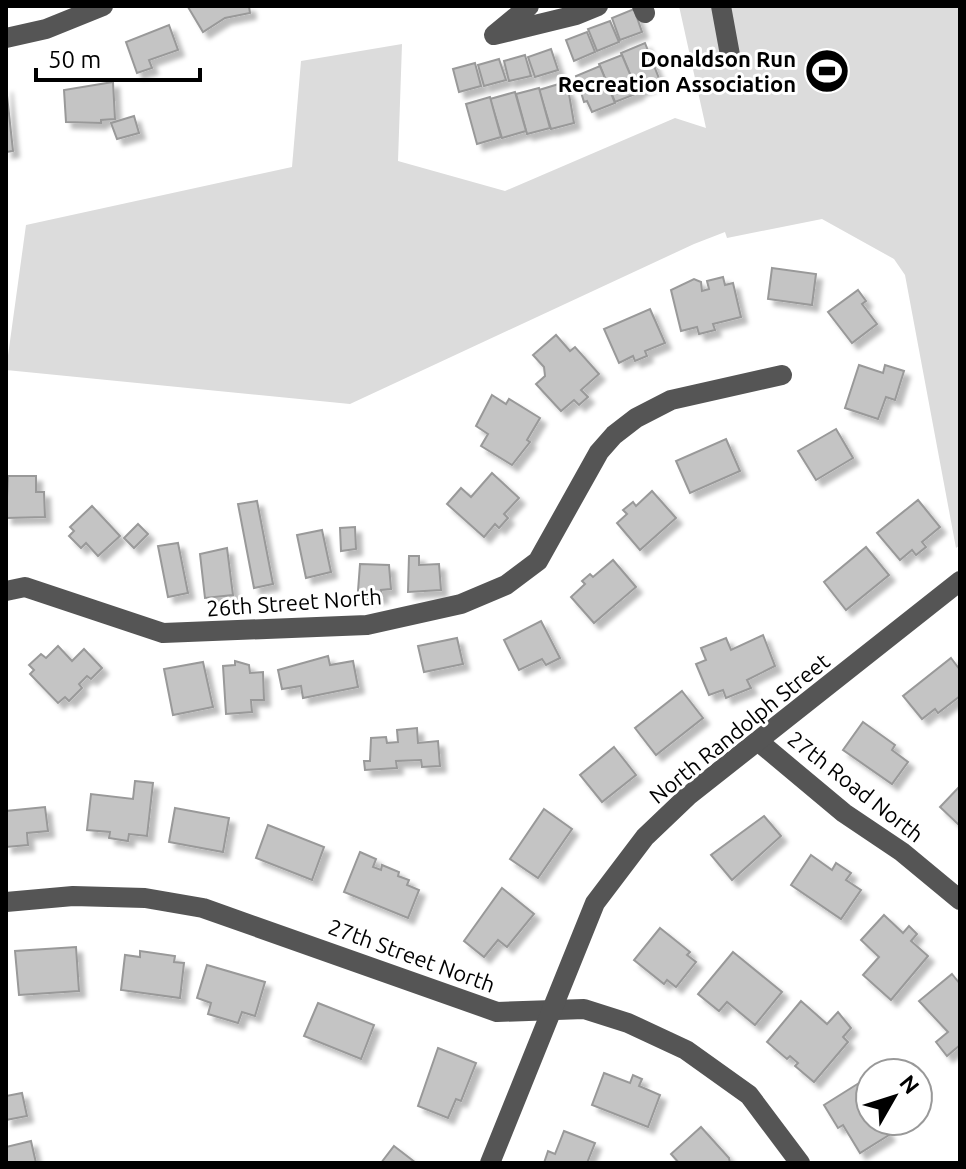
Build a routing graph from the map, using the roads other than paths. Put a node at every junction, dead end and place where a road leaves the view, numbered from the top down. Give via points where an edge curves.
1 (103, 6) edge
2 (529, 6) edge
3 (598, 6) edge
4 (721, 6) edge
5 (6, 38) edge
6 (730, 55) dead end
7 (782, 375) dead end
8 (960, 581) edge
9 (6, 591) edge
10 (759, 742) junction
11 (960, 900) edge
12 (6, 902) edge
13 (554, 1009) junction
14 (490, 1163) edge
15 (800, 1163) edge

1 - 5 street
2 - 3 street via 494,35
4 - 6 street
7 - 9 street, 26th Street North via 671,400 636,418 592,463 538,561 506,585 461,604 367,625 163,633 25,587
8 - 10 street, North Randolph Street
10 - 11 street, 27th Road North
10 - 13 street, North Randolph Street via 688,796 616,874 588,918
12 - 13 street, 27th Street North via 73,896 145,898 203,908 497,1012
13 - 14 street, North Randolph Street
13 - 15 street, 27th Street North via 584,1009 686,1050 749,1095

